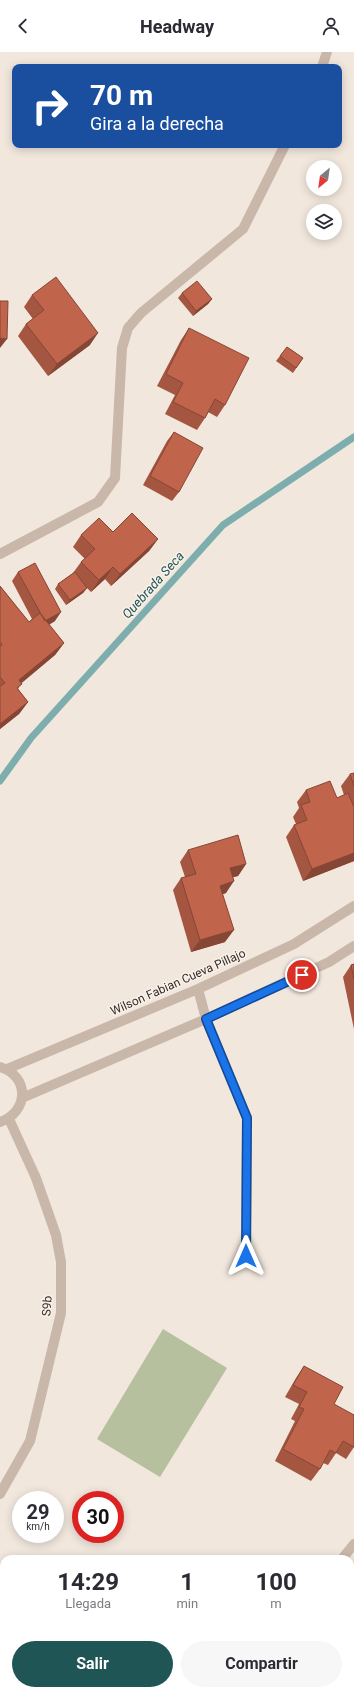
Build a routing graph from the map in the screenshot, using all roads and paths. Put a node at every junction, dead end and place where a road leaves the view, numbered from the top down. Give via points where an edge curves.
1 (327, 52) edge
2 (323, 64) edge
3 (284, 148) edge
4 (0, 554) edge
5 (354, 906) edge
6 (354, 946) edge
7 (198, 989) junction
8 (206, 1019) junction
9 (3, 1068) edge
10 (22, 1098) junction
11 (5, 1120) edge
12 (246, 1256) dead end
13 (0, 1494) edge
14 (354, 1544) edge
15 (345, 1555) edge

1 - 2 street
3 - 4 street via 243,229 141,313 128,328 122,348 115,478 98,502
5 - 7 street, Wilson Fabian Cueva Pillajo via 294,944
6 - 8 street via 330,962
7 - 8 street
7 - 9 street, Wilson Fabian Cueva Pillajo
8 - 10 street
8 - 12 street via 247,1118
9 - 10 street via 16,1076
10 - 11 street via 18,1110
11 - 13 street, S9b via 36,1178 56,1235 61,1262 61,1313 30,1441
14 - 15 street

